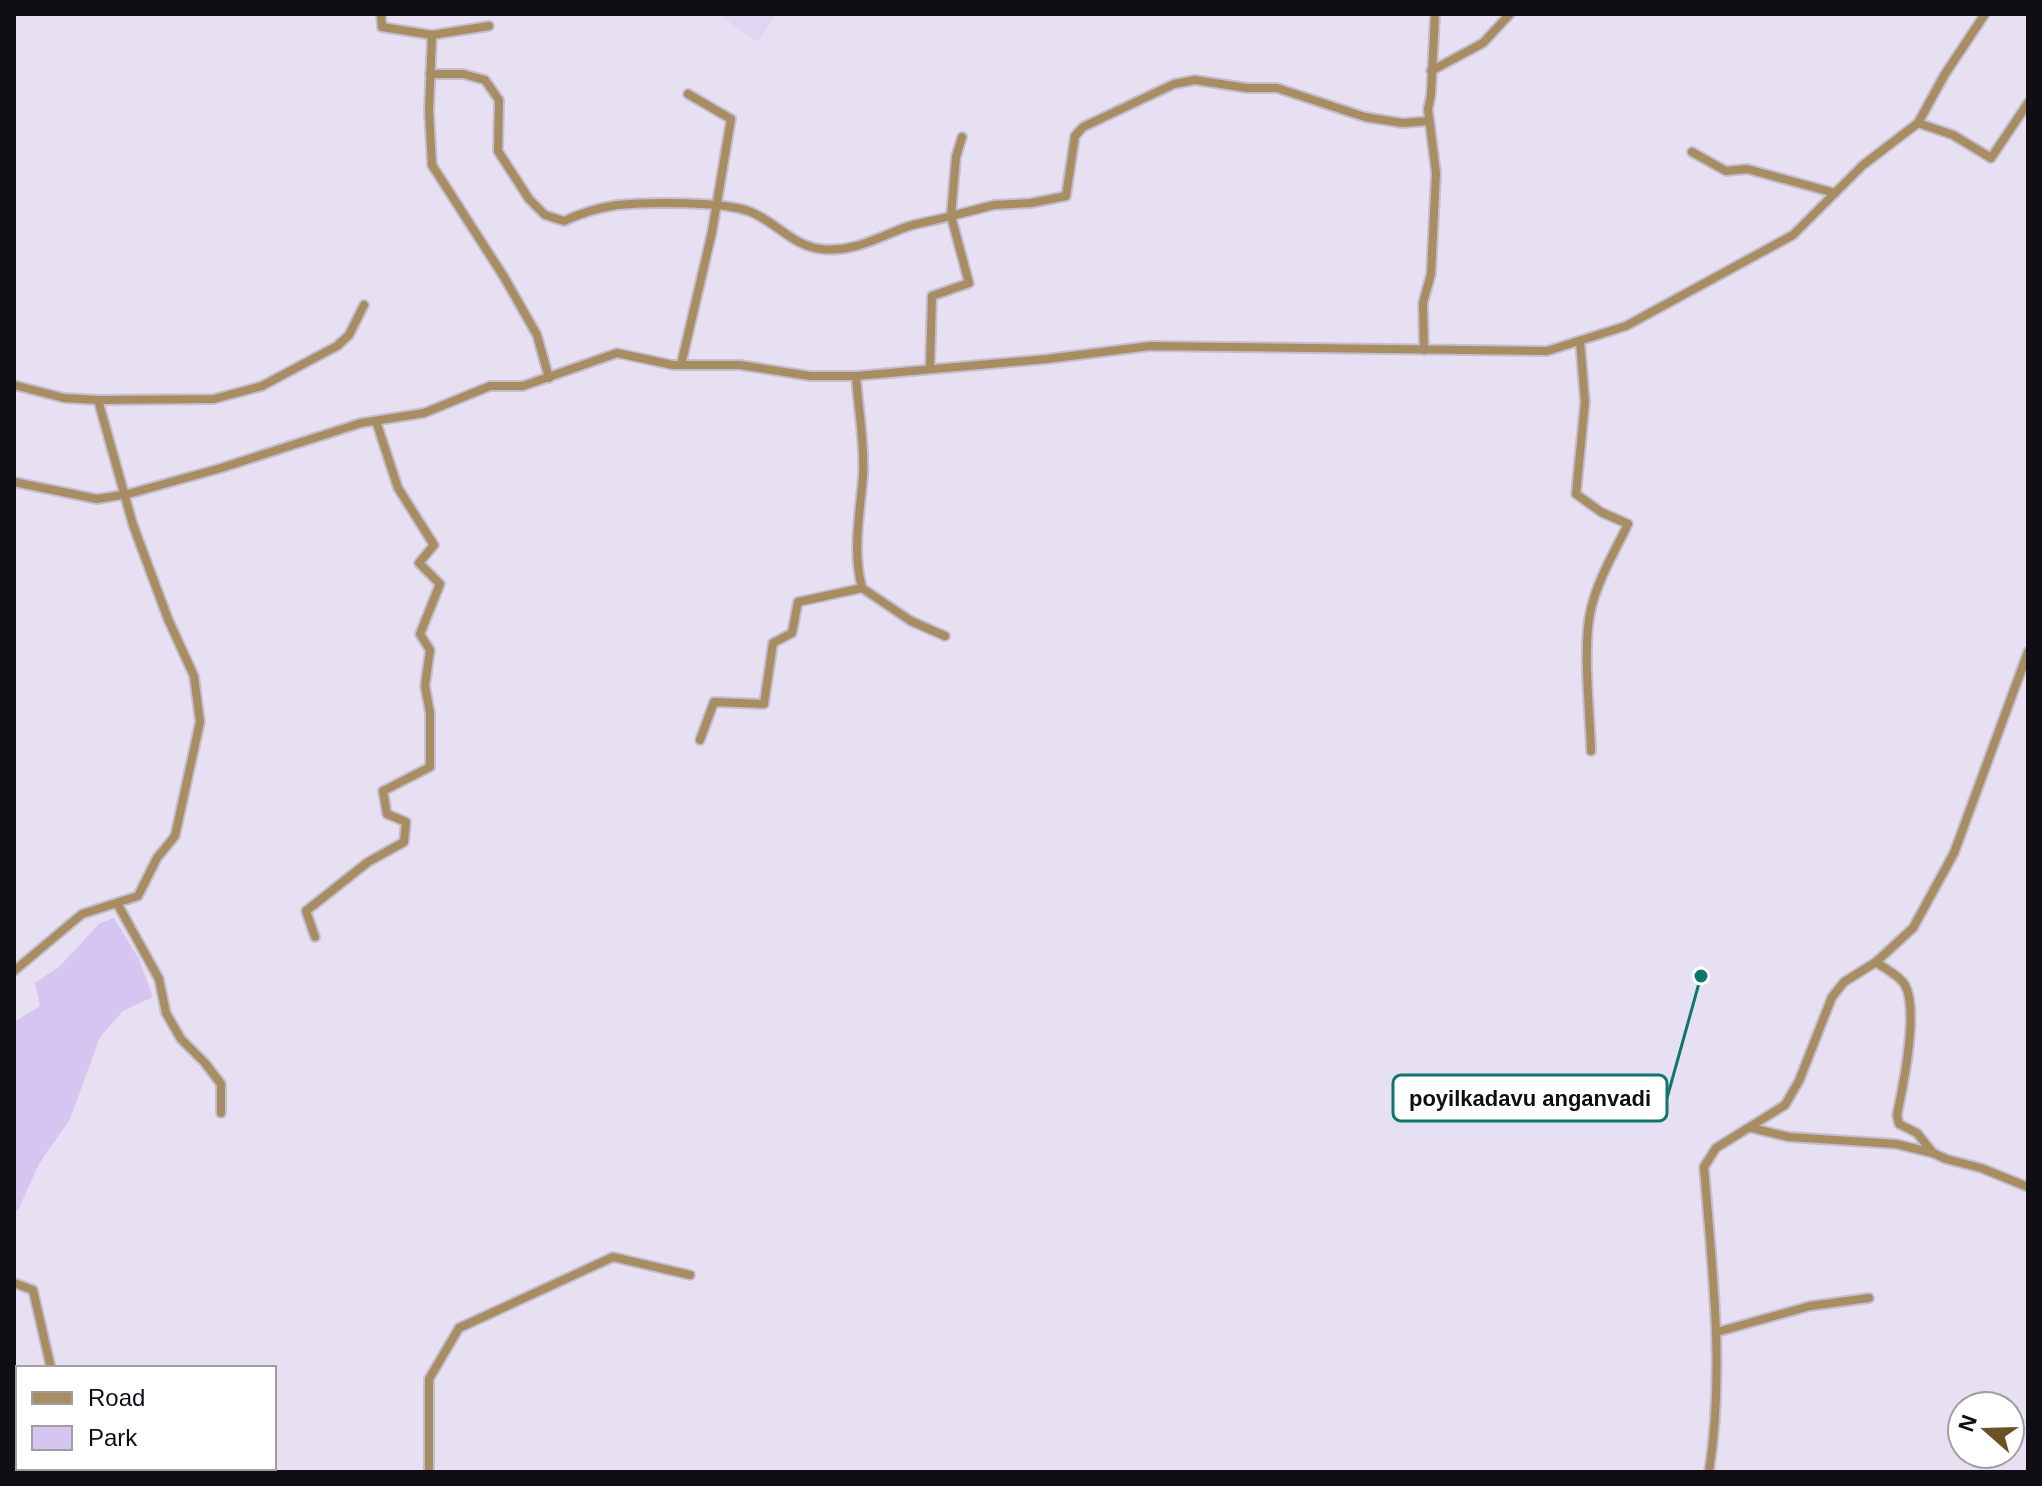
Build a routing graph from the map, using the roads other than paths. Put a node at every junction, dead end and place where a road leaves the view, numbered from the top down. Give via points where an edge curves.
1 (381, 14) edge
2 (1435, 14) edge
3 (1510, 14) edge
4 (1985, 14) edge
5 (489, 26) dead end
6 (432, 35) junction
7 (1431, 71) junction
8 (430, 74) junction
9 (688, 94) dead end
10 (2028, 103) edge
11 (1429, 121) junction
12 (1918, 123) junction
13 (962, 137) dead end
14 (1692, 152) dead end
15 (1835, 193) junction
16 (716, 206) junction
17 (951, 216) junction
18 (364, 305) dead end
19 (1580, 341) junction
20 (1424, 350) junction
21 (681, 365) junction
22 (930, 367) junction
23 (856, 376) junction
24 (549, 378) junction
25 (14, 385) edge
26 (98, 400) junction
27 (376, 421) junction
28 (14, 482) edge
29 (125, 495) junction
30 (862, 588) junction
31 (945, 636) dead end
32 (2028, 652) edge
33 (700, 740) dead end
34 (1591, 751) dead end
35 (117, 903) junction
36 (315, 937) dead end
37 (1876, 962) junction
38 (14, 971) edge
39 (221, 1113) dead end
40 (1752, 1128) junction
41 (1933, 1153) junction
42 (2028, 1187) edge
43 (690, 1275) dead end
44 (14, 1283) edge
45 (1869, 1298) dead end
46 (1717, 1332) junction
47 (51, 1366) edge
48 (429, 1472) edge
49 (1709, 1472) edge

1 - 6 street via 382,27
2 - 7 street
3 - 7 street via 1483,43
4 - 12 street
5 - 6 street
6 - 8 street
7 - 11 street
8 - 16 street via 485,80 499,100 498,151 545,215 564,221 618,205
8 - 24 street via 432,165 537,335
9 - 16 street via 731,119
10 - 12 street via 1991,158 1953,135
11 - 17 street via 1365,117 1277,88 1195,80 1174,84 1083,127 1075,136 1066,196
11 - 20 street via 1436,173 1431,274 1423,303
12 - 15 street
13 - 17 street
14 - 15 street via 1726,171 1747,169
15 - 19 street via 1793,235 1626,326
16 - 17 street via 747,210 804,246 824,250 859,247
16 - 21 street
17 - 22 street via 969,283 932,296
18 - 26 street via 337,346 262,386 214,399
19 - 20 street via 1547,351
19 - 34 street via 1585,402 1576,494 1628,524 1590,610
20 - 22 street via 1150,346
21 - 23 street
21 - 24 street via 617,353
22 - 23 street
23 - 30 street via 863,473 856,526
24 - 27 street via 523,386 490,386 424,413
25 - 26 street via 64,398
26 - 29 street
27 - 29 street
27 - 36 street via 398,488 434,545 419,563 440,584 420,634 430,650 425,686 430,767 383,791 387,814 406,822 404,842 368,862 306,911
28 - 29 street via 97,499
29 - 35 street via 194,676 200,722 175,836 138,896
30 - 31 street via 911,621
30 - 33 street via 798,602 792,633 773,643 764,704 714,702
32 - 37 street via 1954,853 1913,928
35 - 38 street via 82,914
35 - 39 street via 159,979 166,1013 181,1039 221,1084
37 - 40 street via 1844,982 1832,997 1793,1094
37 - 41 street via 1902,981 1908,993 1911,1036 1899,1124 1917,1133
40 - 41 street
40 - 46 street via 1716,1148 1704,1167
41 - 42 street
43 - 48 street via 613,1257 459,1328 429,1379
44 - 47 street via 33,1290
45 - 46 street via 1810,1306
46 - 49 street

